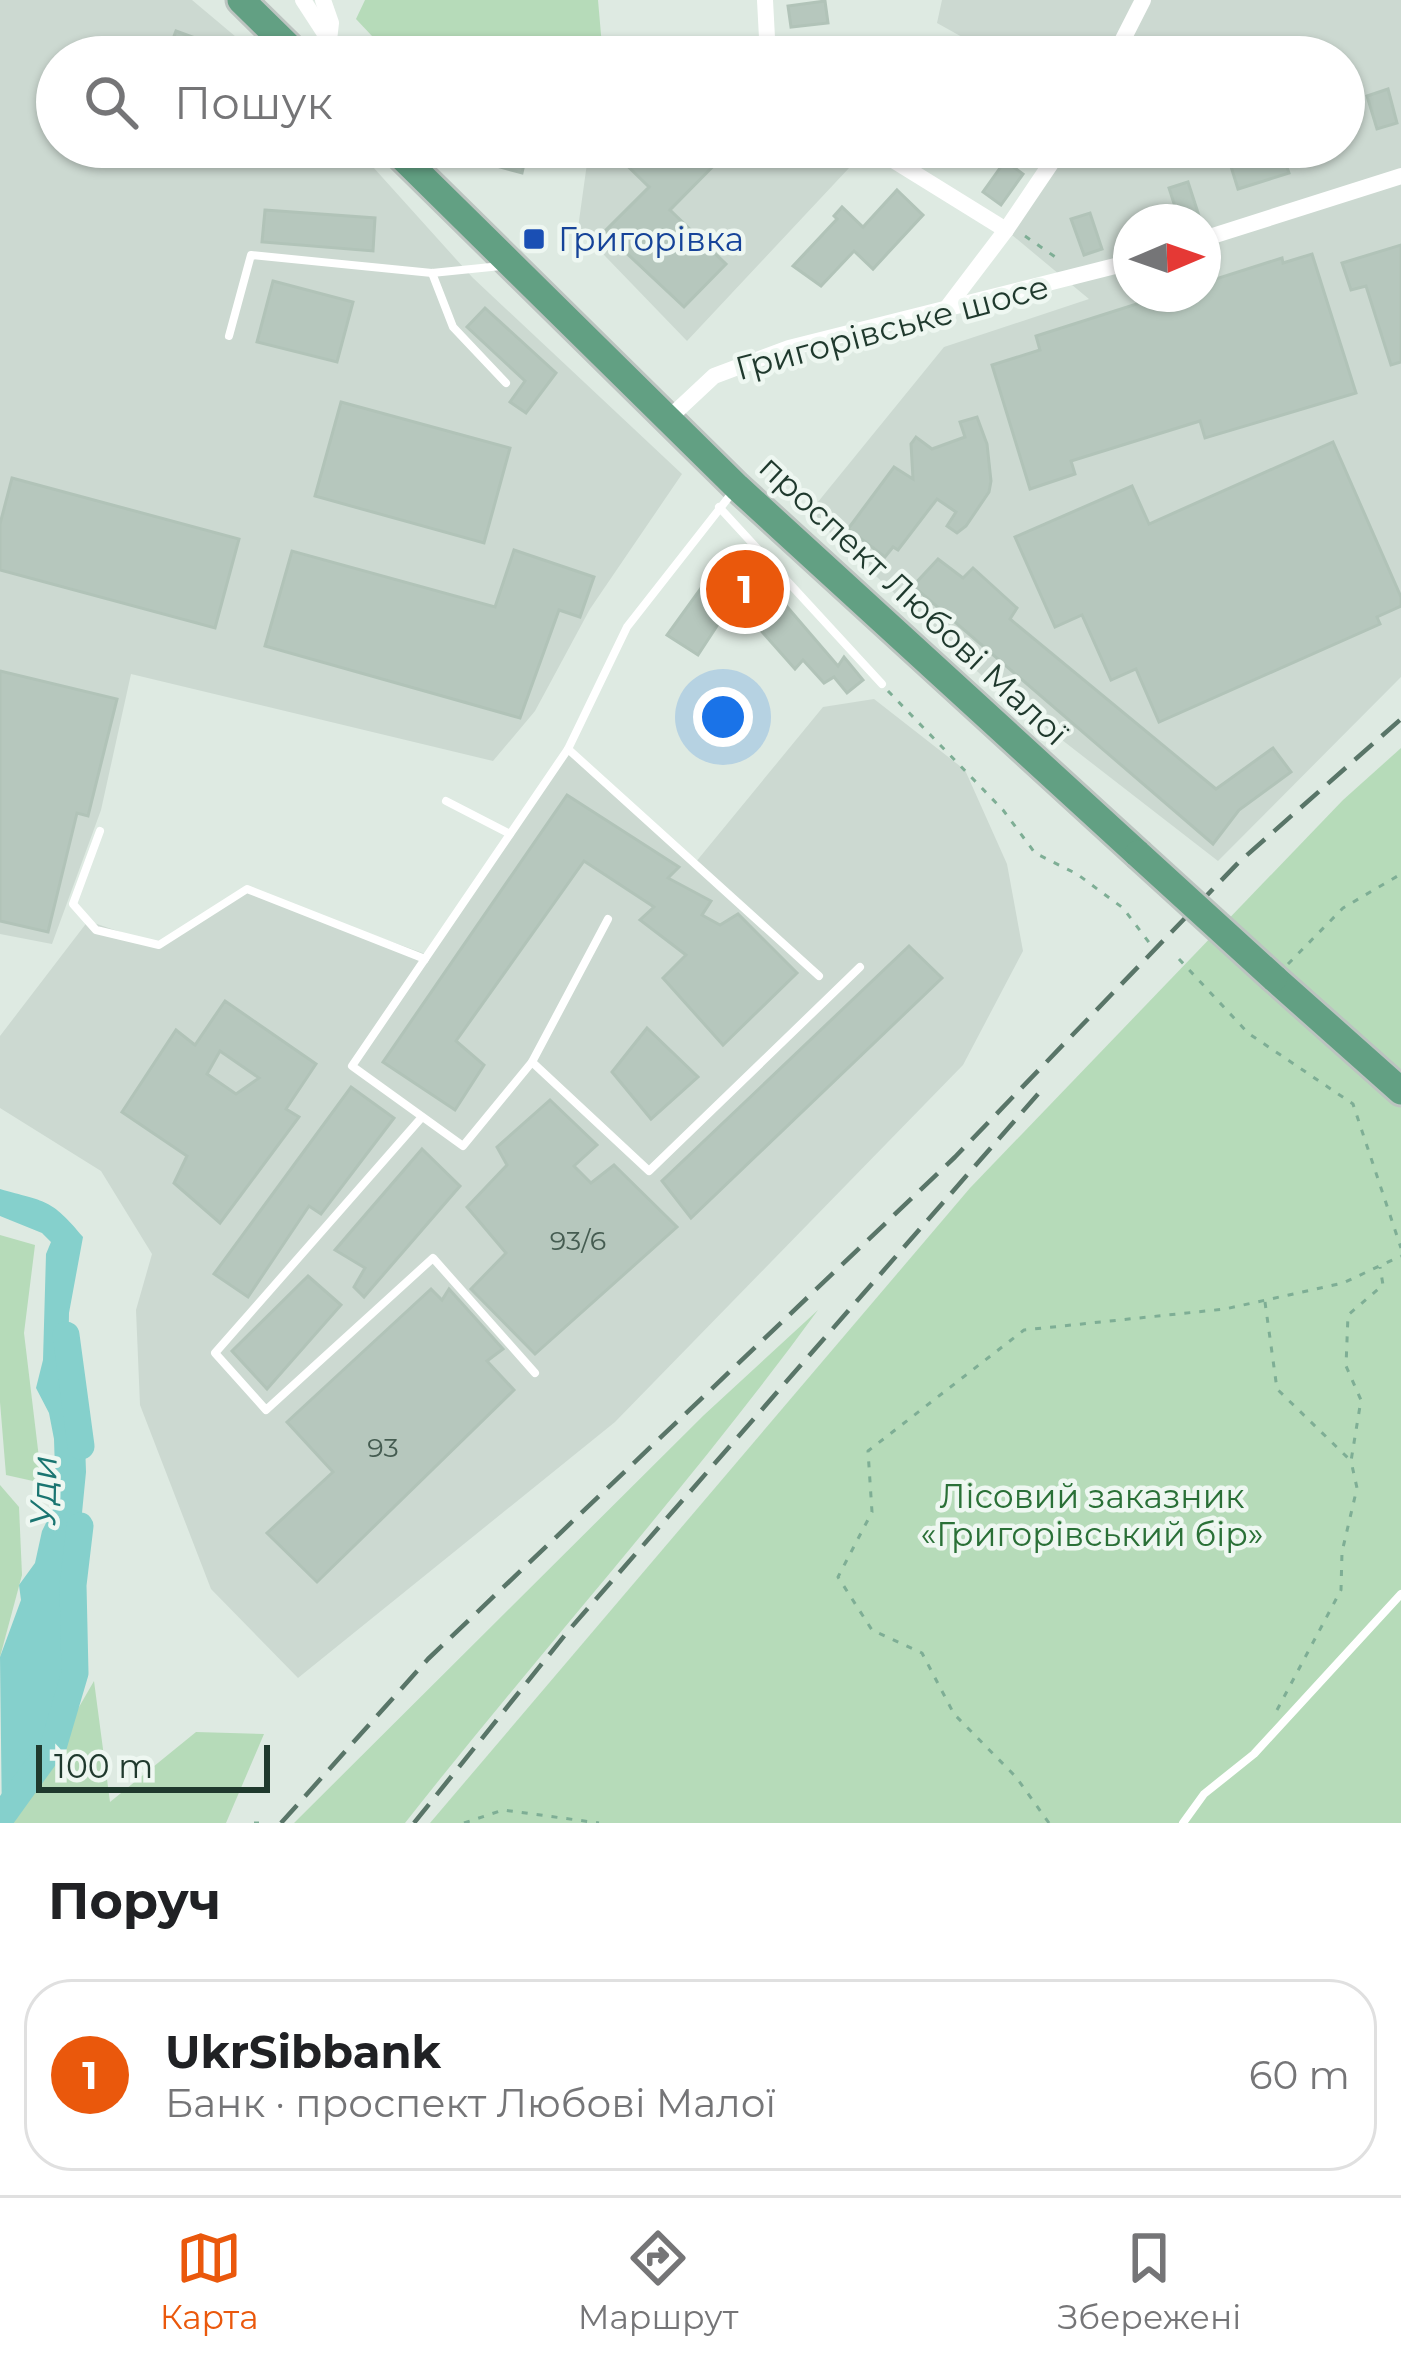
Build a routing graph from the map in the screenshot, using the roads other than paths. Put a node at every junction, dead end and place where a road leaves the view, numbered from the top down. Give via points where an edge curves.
1 (241, 0) edge
2 (303, 0) edge
3 (323, 0) edge
4 (765, 0) edge
5 (1143, 0) edge
6 (278, 36) edge
7 (322, 36) edge
8 (329, 36) edge
9 (767, 36) edge
10 (1125, 36) edge
11 (414, 168) edge
12 (906, 168) edge
13 (1048, 168) edge
14 (1401, 176) edge
15 (1006, 230) junction
16 (1221, 233) edge
17 (514, 265) junction
18 (1113, 268) edge
19 (432, 273) junction
20 (946, 308) junction
21 (229, 336) dead end
22 (506, 383) dead end
23 (668, 419) junction
24 (728, 497) junction
25 (882, 684) road end
26 (568, 748) junction
27 (446, 801) dead end
28 (100, 831) dead end
29 (510, 834) junction
30 (608, 919) dead end
31 (425, 959) junction
32 (860, 967) dead end
33 (819, 976) dead end
34 (532, 1062) junction
35 (1401, 1091) edge
36 (422, 1117) junction
37 (535, 1372) dead end
38 (1401, 1594) edge
39 (1183, 1823) edge

1 - 6 main road
2 - 7 street
3 - 8 street
4 - 9 street
5 - 10 street
11 - 17 main road, проспект Любові Малої
12 - 15 street
13 - 15 street
14 - 16 street
15 - 20 street
17 - 19 lane
17 - 23 main road, проспект Любові Малої
18 - 20 street, Григорівське шосе
19 - 21 lane via 251,255
19 - 22 lane via 453,327
20 - 23 street, Григорівське шосе via 714,376
23 - 24 main road, проспект Любові Малої
24 - 25 lane via 758,545
24 - 26 lane via 627,627
24 - 35 main road, проспект Любові Малої, bridge
26 - 29 lane
26 - 33 lane
27 - 29 lane
28 - 31 lane via 73,904 96,930 159,945 247,889
29 - 31 lane
30 - 34 lane
31 - 36 lane via 352,1066
32 - 34 lane via 649,1172
34 - 36 lane via 463,1146
36 - 37 lane via 215,1353 266,1410 433,1258
38 - 39 lane

